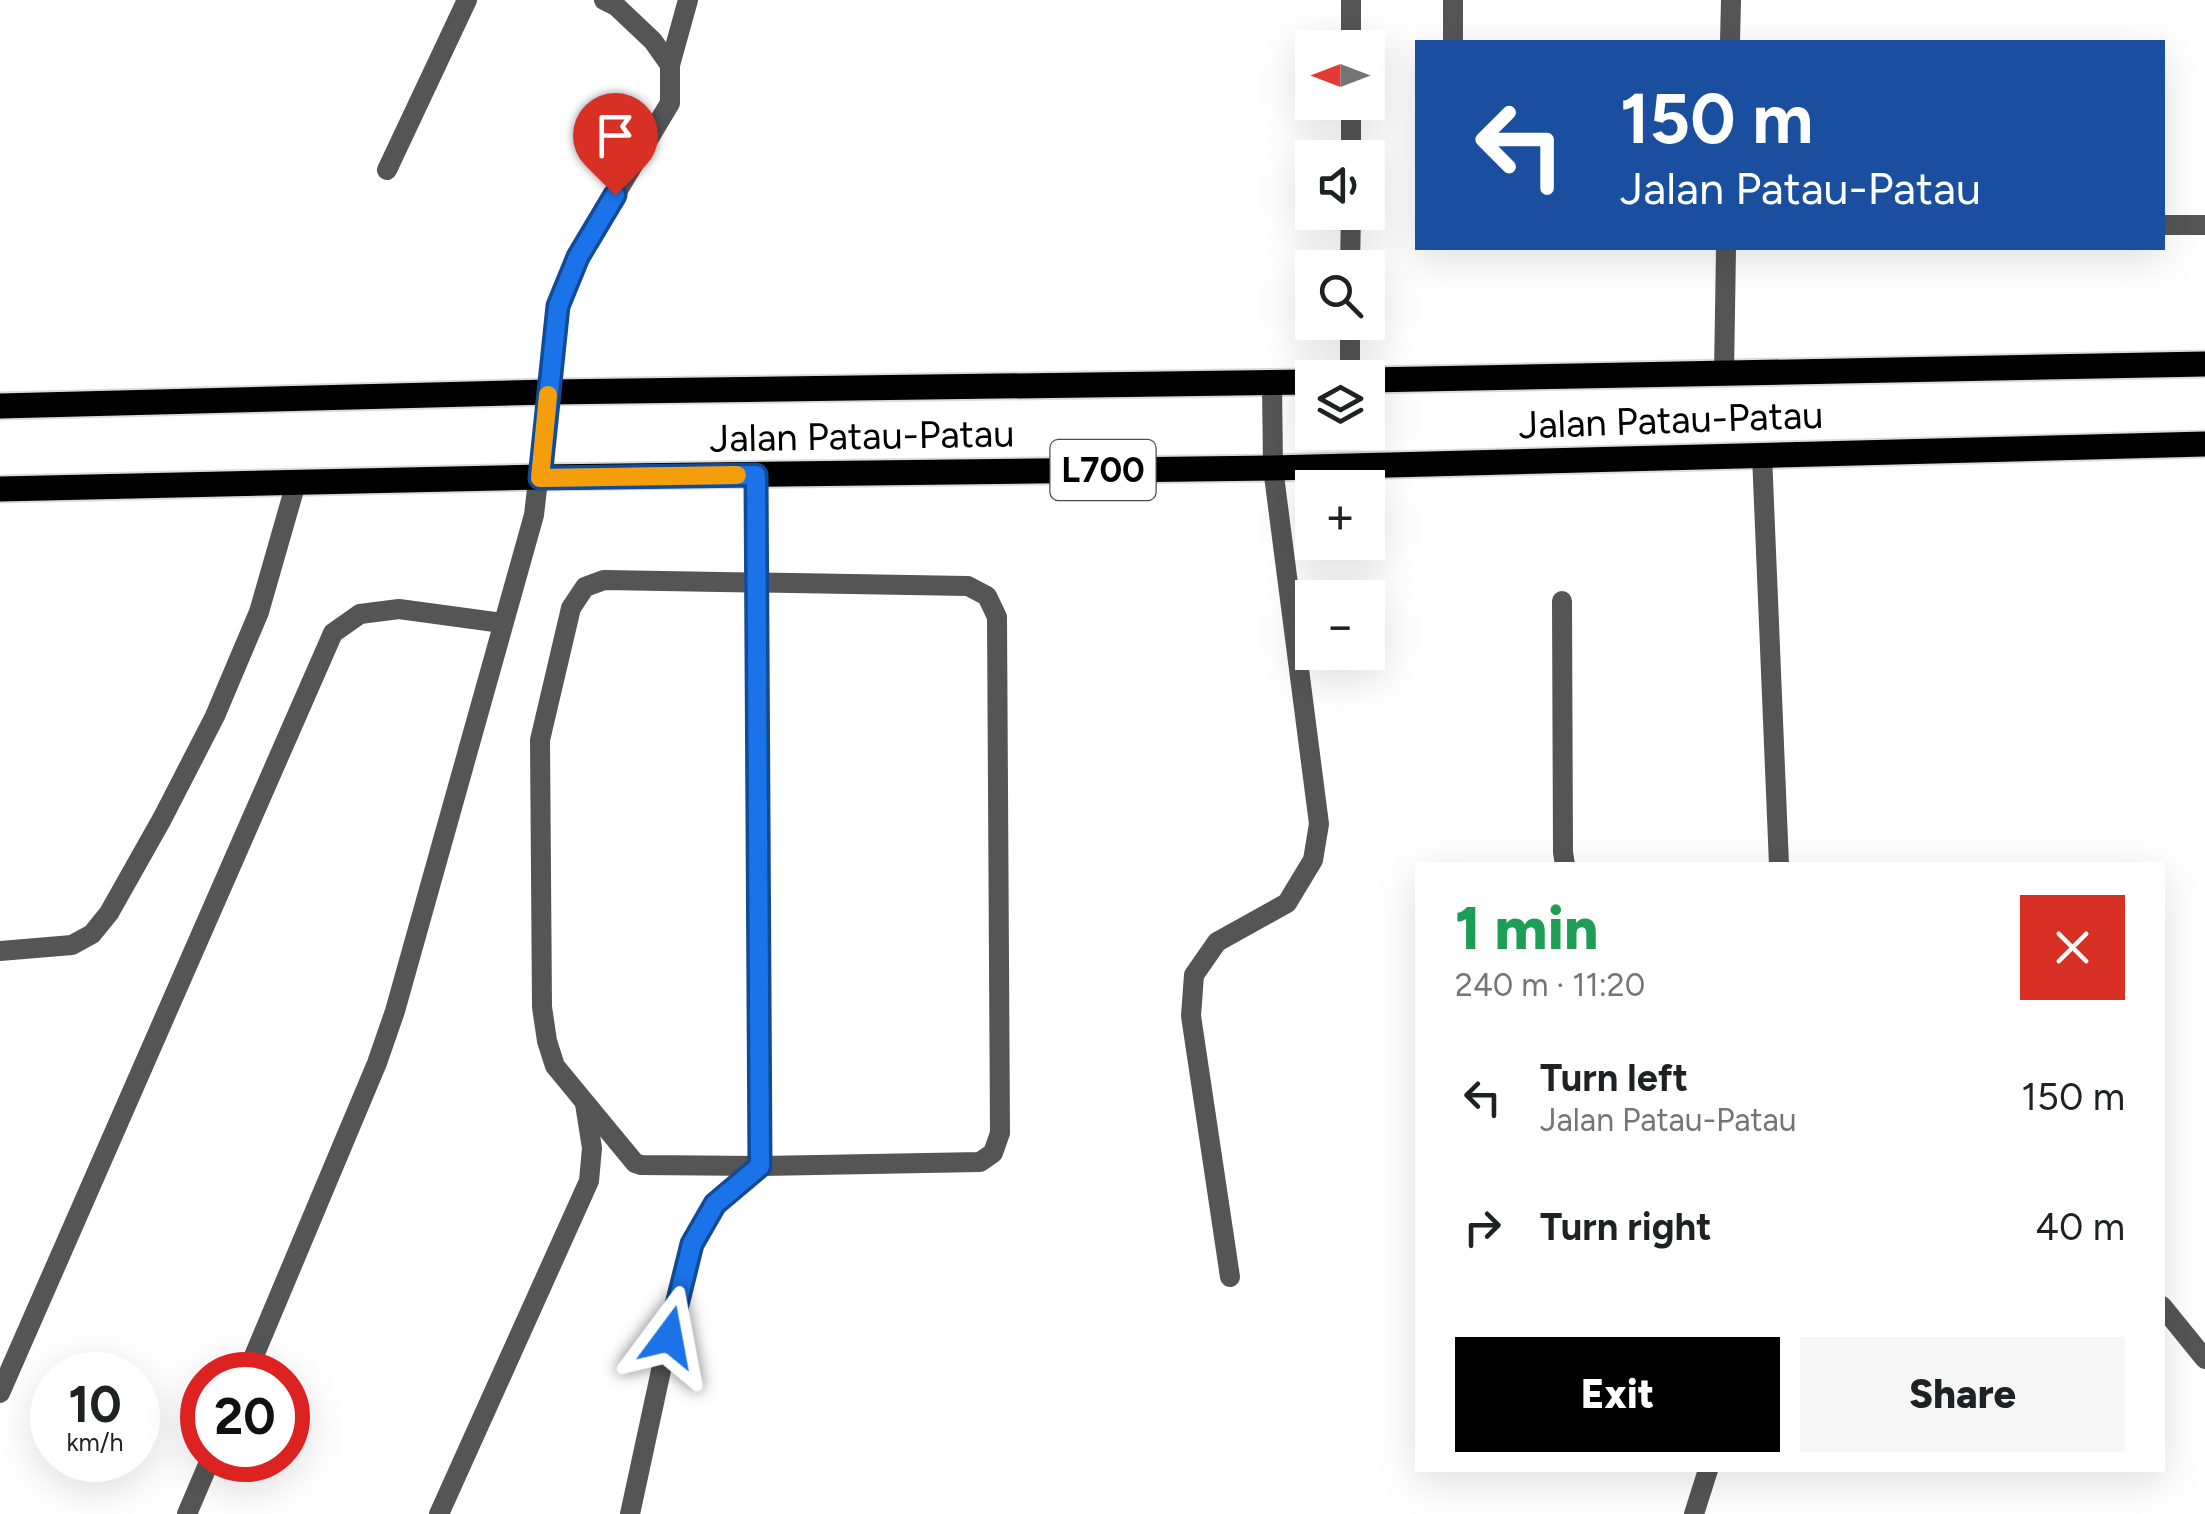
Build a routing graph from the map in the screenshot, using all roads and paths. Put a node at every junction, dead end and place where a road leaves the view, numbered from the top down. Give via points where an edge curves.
1 (467, 0) edge
2 (604, 0) edge
3 (688, 0) edge
4 (1352, 0) edge
5 (1453, 0) edge
6 (1731, 0) edge
7 (1351, 30) edge
8 (1453, 40) edge
9 (1730, 40) edge
10 (670, 65) junction
11 (387, 170) dead end
12 (2165, 225) edge
13 (2205, 226) edge
14 (1726, 250) edge
15 (2205, 364) edge
16 (1724, 374) junction
17 (1385, 380) edge
18 (1295, 383) edge
19 (1272, 384) junction
20 (549, 392) junction
21 (0, 406) edge
22 (2205, 444) edge
23 (1762, 454) junction
24 (1273, 468) junction
25 (756, 475) junction
26 (540, 478) junction
27 (296, 483) junction
28 (0, 490) edge
29 (756, 582) junction
30 (1562, 602) dead end
31 (502, 623) junction
32 (1565, 862) edge
33 (1779, 862) edge
34 (0, 951) edge
35 (584, 1104) junction
36 (760, 1166) junction
37 (1230, 1277) dead end
38 (2165, 1310) edge
39 (256, 1352) edge
40 (2205, 1358) edge
41 (0, 1393) edge
42 (1707, 1472) edge
43 (201, 1482) edge
44 (187, 1514) edge
45 (438, 1514) edge
46 (630, 1514) edge
47 (1694, 1514) edge

1 - 11 street
2 - 10 street via 654,41
3 - 10 street
4 - 7 street
5 - 8 street
6 - 9 street
10 - 20 street via 670,103 578,257 558,306
12 - 13 street
14 - 16 street
15 - 16 main road, Jalan Patau-Patau
16 - 17 main road, Jalan Patau-Patau
18 - 19 main road, Jalan Patau-Patau / L700
19 - 20 main road, Jalan Patau-Patau / L700
19 - 24 street
20 - 21 main road, Jalan Patau-Patau / L700
20 - 26 street
22 - 23 main road, Jalan Patau-Patau / L700
23 - 24 main road, Jalan Patau-Patau / L700
23 - 33 street
24 - 25 main road, Jalan Patau-Patau / L700
24 - 37 street via 1319,824 1314,860 1287,904 1217,942 1194,974 1191,1016
25 - 26 main road, Jalan Patau-Patau / L700
25 - 29 street
26 - 27 main road, Jalan Patau-Patau / L700
26 - 31 street
27 - 28 main road, Jalan Patau-Patau / L700
27 - 34 street via 259,612 215,716 109,912 92,934 72,945
29 - 35 street via 604,580 585,587 572,608 540,740 542,1006 554,1066
29 - 36 street
29 - 36 street via 968,586 988,596 996,617 1000,1113 993,1153 980,1162
30 - 32 street
31 - 39 street via 395,1011
31 - 41 street via 399,609 360,614 333,633
35 - 36 street via 641,1165
35 - 45 street via 592,1148 589,1182
36 - 46 street via 715,1204 692,1244
38 - 40 street
42 - 47 street
43 - 44 street

